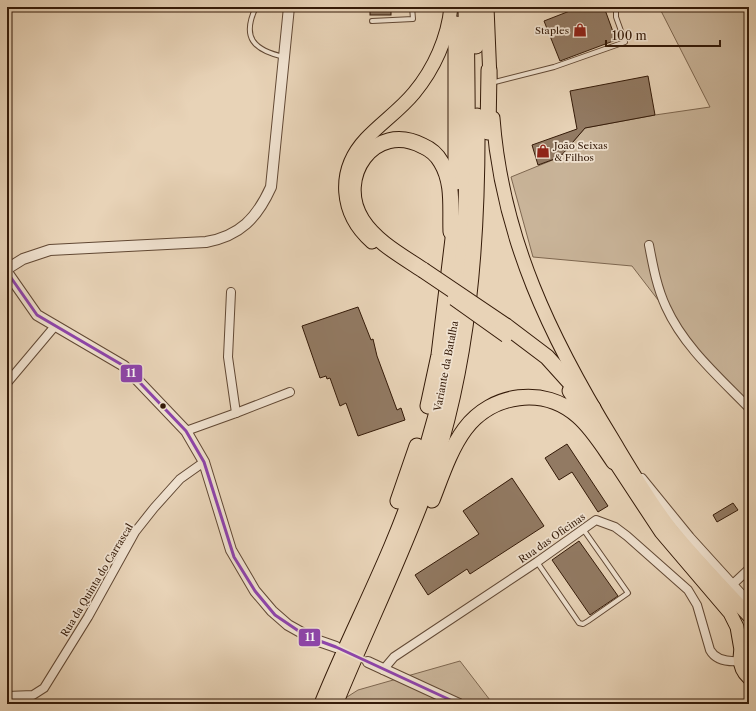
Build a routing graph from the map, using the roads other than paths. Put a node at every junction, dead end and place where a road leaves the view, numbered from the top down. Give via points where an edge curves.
1 (256, 7) edge
2 (289, 7) edge
3 (412, 7) edge
4 (450, 7) edge
5 (456, 7) edge
6 (466, 7) edge
7 (476, 7) edge
8 (488, 7) edge
9 (616, 7) edge
10 (372, 21) dead end
11 (285, 57) junction
12 (490, 77) junction
13 (649, 245) dead end
14 (452, 252) junction
15 (7, 269) edge
16 (7, 272) edge
17 (422, 273) junction
18 (231, 292) dead end
19 (55, 326) junction
20 (506, 331) junction
21 (7, 383) edge
22 (290, 392) dead end
23 (593, 408) junction
24 (749, 408) edge
25 (236, 413) junction
26 (186, 431) junction
27 (204, 462) junction
28 (620, 462) junction
29 (440, 479) junction
30 (583, 529) junction
31 (537, 562) junction
32 (749, 569) edge
33 (733, 584) junction
34 (749, 602) edge
35 (749, 616) edge
36 (373, 617) junction
37 (749, 638) edge
38 (341, 648) junction
39 (740, 656) junction
40 (368, 662) dead end
41 (383, 670) junction
42 (749, 678) edge
43 (7, 696) edge
44 (322, 704) edge
45 (335, 704) edge
46 (460, 704) edge

1 - 11 lane via 249,23 253,41 264,51
2 - 11 street
3 - 10 lane via 413,19
4 - 17 main road via 444,38 431,69 414,93 361,146 350,164 344,189 347,205 357,226 378,247
5 - 14 highway via 456,220
6 - 38 highway, Variante da Batalha via 464,247 448,366 419,475 400,526
7 - 36 highway, Variante da Batalha via 476,228 471,285 459,362 449,409 428,482
8 - 12 main road
9 - 12 lane via 616,17 624,42 554,67
11 - 15 street via 271,187 258,213 249,222 220,240 50,250
12 - 23 main road via 500,177 520,254 544,314
12 - 29 highway via 487,197 480,290 464,390
13 - 24 street via 657,281 674,322 695,353
14 - 17 highway via 451,192 448,176 441,161 428,148 415,142 394,140 374,147 362,160 356,174 353,188 357,208 363,221 375,234
14 - 38 highway via 439,355 424,420 405,483 349,636
16 - 19 street via 33,311
17 - 20 highway, bridge
18 - 25 street via 228,357
19 - 21 street
19 - 26 street via 124,366
20 - 23 highway via 547,357
20 - 28 main road via 568,389
22 - 25 street
23 - 28 main road
25 - 26 street
26 - 27 street
27 - 38 street via 231,550 255,591 288,625 313,639
27 - 43 street, Rua da Quinta do Carrascal via 180,479 135,532 88,617 44,688 33,695
28 - 29 highway via 572,411 555,401 525,397 497,403 475,417 458,440
28 - 33 street
28 - 35 main road via 672,530
28 - 39 main road via 663,535 730,613 737,626
29 - 36 highway via 396,583
30 - 31 street, Rua das Oficinas
30 - 31 lane via 628,593 588,622 580,623
30 - 39 street, Rua das Oficinas via 596,520 615,527 643,549 691,594 713,656 728,662
31 - 41 street, Rua das Oficinas via 394,656
32 - 33 street
33 - 34 street
36 - 45 highway, Variante da Batalha
37 - 39 main road
38 - 44 highway, Variante da Batalha
39 - 42 main road via 742,670
40 - 41 street
41 - 46 street

